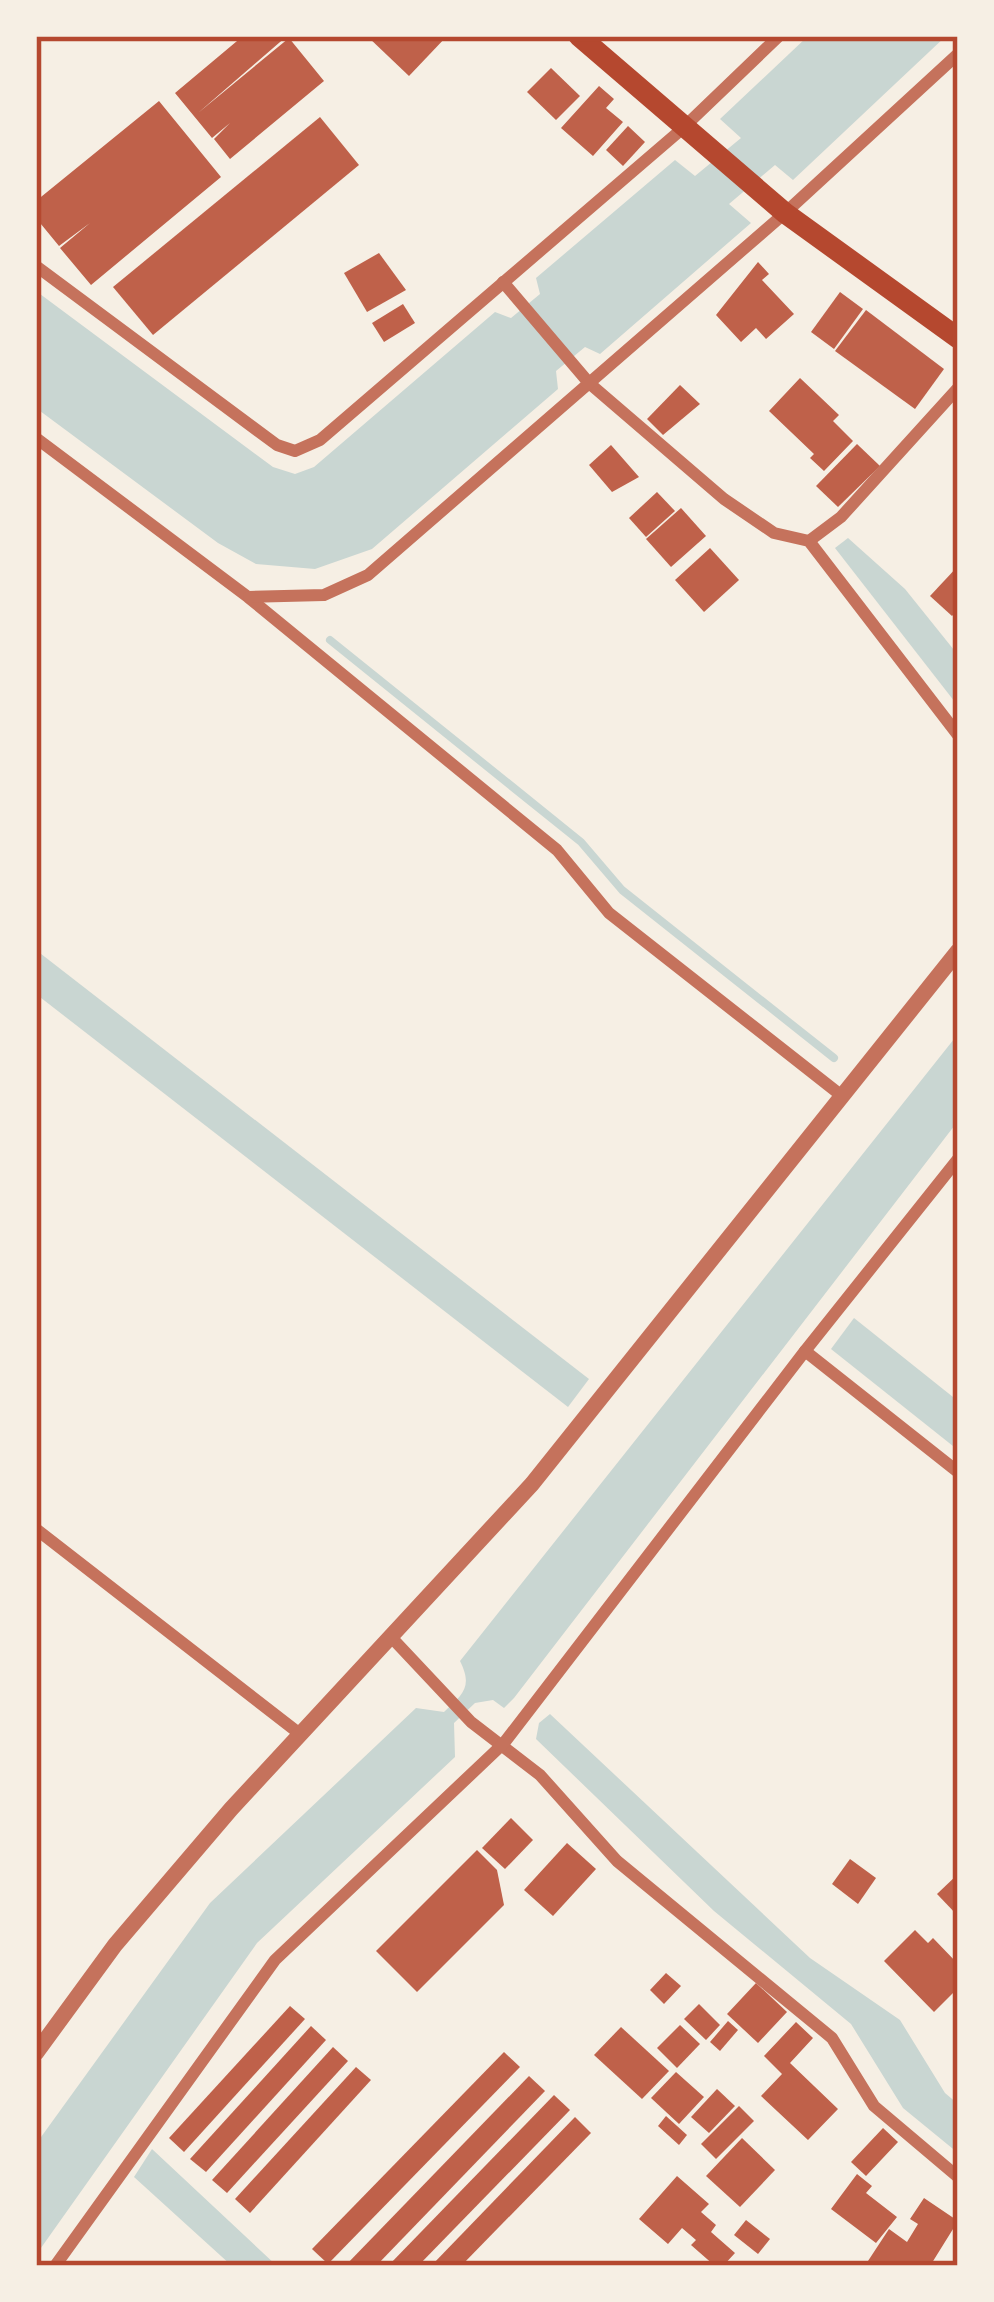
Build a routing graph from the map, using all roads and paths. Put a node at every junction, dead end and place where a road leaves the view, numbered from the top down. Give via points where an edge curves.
1 (579, 36) edge
2 (779, 36) edge
3 (958, 54) edge
4 (682, 129) junction
5 (785, 213) junction
6 (36, 266) edge
7 (503, 282) junction
8 (958, 338) edge
9 (589, 383) junction
10 (958, 388) edge
11 (36, 438) edge
12 (809, 541) junction
13 (248, 597) junction
14 (958, 735) edge
15 (958, 950) edge
16 (842, 1096) junction
17 (958, 1159) edge
18 (805, 1351) junction
19 (958, 1472) edge
20 (36, 1529) edge
21 (392, 1638) junction
22 (300, 1734) junction
23 (504, 1743) junction
24 (36, 2053) edge
25 (958, 2177) edge
26 (55, 2266) edge

1 - 4 main road
2 - 4 street
3 - 5 street
4 - 5 main road
4 - 7 street
5 - 8 main road
5 - 9 street
6 - 7 street via 278,446 296,451 320,440
7 - 9 street
9 - 12 street via 724,499 774,532
9 - 13 street via 368,575 324,596
10 - 12 street via 841,517
11 - 13 street
12 - 14 street
13 - 16 street via 557,850 609,913
15 - 16 street
16 - 21 street via 532,1484
17 - 18 street
18 - 19 street
18 - 23 street
20 - 22 street
21 - 22 street
21 - 23 street via 471,1722
22 - 24 street via 116,1945
23 - 25 street via 679,1918 832,2038 874,2106
23 - 26 street via 274,1960

